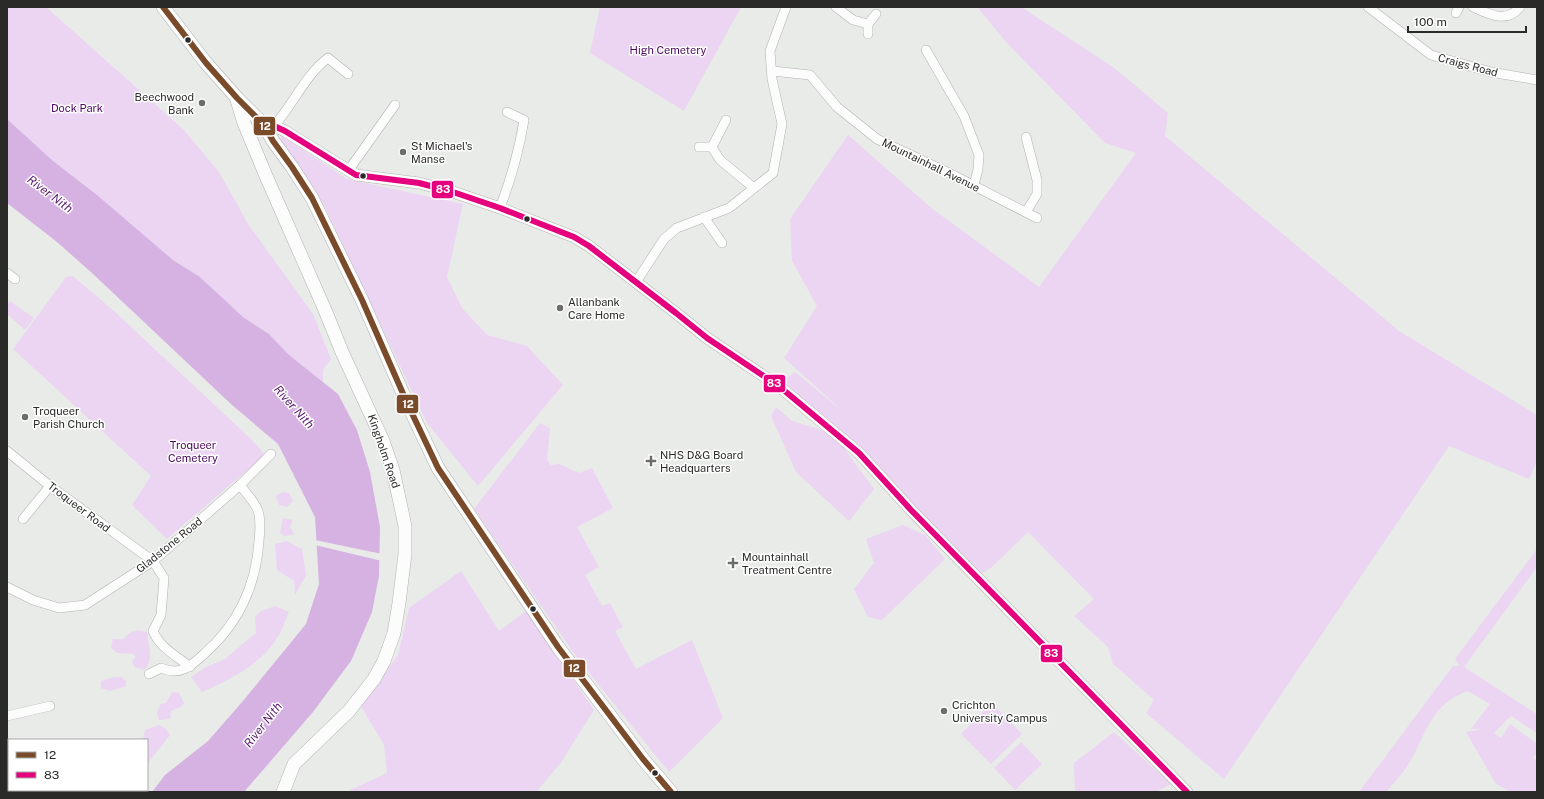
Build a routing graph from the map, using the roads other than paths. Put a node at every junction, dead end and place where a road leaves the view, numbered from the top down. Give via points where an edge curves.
1 (163, 7) edge
2 (786, 7) edge
3 (836, 7) edge
4 (1368, 7) edge
5 (1473, 7) edge
6 (1520, 7) edge
7 (876, 14) dead end
8 (868, 24) junction
9 (868, 34) dead end
10 (926, 50) dead end
11 (772, 71) junction
12 (348, 74) dead end
13 (1537, 80) edge
14 (236, 98) junction
15 (395, 106) dead end
16 (507, 112) dead end
17 (726, 120) dead end
18 (269, 125) junction
19 (1026, 137) dead end
20 (699, 147) dead end
21 (712, 148) junction
22 (348, 172) junction
23 (974, 185) junction
24 (754, 188) junction
25 (500, 208) junction
26 (1026, 212) junction
27 (704, 217) junction
28 (1037, 218) dead end
29 (722, 243) dead end
30 (7, 273) edge
31 (15, 279) dead end
32 (636, 282) junction
33 (7, 451) edge
34 (272, 454) dead end
35 (240, 485) junction
36 (50, 486) junction
37 (23, 519) dead end
38 (153, 561) junction
39 (7, 587) edge
40 (190, 667) junction
41 (149, 674) dead end
42 (50, 706) dead end
43 (7, 716) edge
44 (283, 792) edge
45 (671, 792) edge
46 (1187, 792) edge

1 - 14 main road
2 - 11 street via 770,51
3 - 8 street via 853,20
4 - 13 street, Craigs Road via 1431,55 1491,72
5 - 6 street via 1496,17 1513,14
7 - 8 street
8 - 9 street
10 - 23 street via 964,116 979,154
11 - 23 street, Mountainhall Avenue via 810,75 837,107 877,139
11 - 24 street via 782,124 773,173
12 - 18 street via 328,58 311,76 293,103
14 - 18 main road
14 - 44 main road, Kingholm Road via 266,176 383,441 393,470 406,526 399,603 394,633 384,661 374,679 349,711 294,764
15 - 22 street
16 - 25 street via 524,120 512,174
17 - 21 street
18 - 22 street via 285,131
18 - 45 main road via 273,141 312,198 362,300 438,468 558,647
19 - 26 street via 1038,180 1037,194
20 - 21 street
21 - 24 street via 720,160
22 - 25 street via 419,183
23 - 26 street, Mountainhall Avenue
24 - 27 street via 729,208
25 - 32 street via 574,237
26 - 28 street, Mountainhall Avenue
27 - 29 street
27 - 32 street via 677,228 664,238
30 - 31 street
32 - 46 street via 707,338 780,387 859,453 911,510
33 - 36 street, Troqueer Road
34 - 35 street, Gladstone Road
35 - 38 street, Gladstone Road
35 - 40 street via 258,510 260,530 255,574 234,620 218,642
36 - 37 street
36 - 38 street, Troqueer Road
38 - 39 street, Gladstone Road via 84,605 59,608 33,600
38 - 40 street via 164,578 162,615 154,631 156,639
40 - 41 street via 179,672 161,668
42 - 43 street

